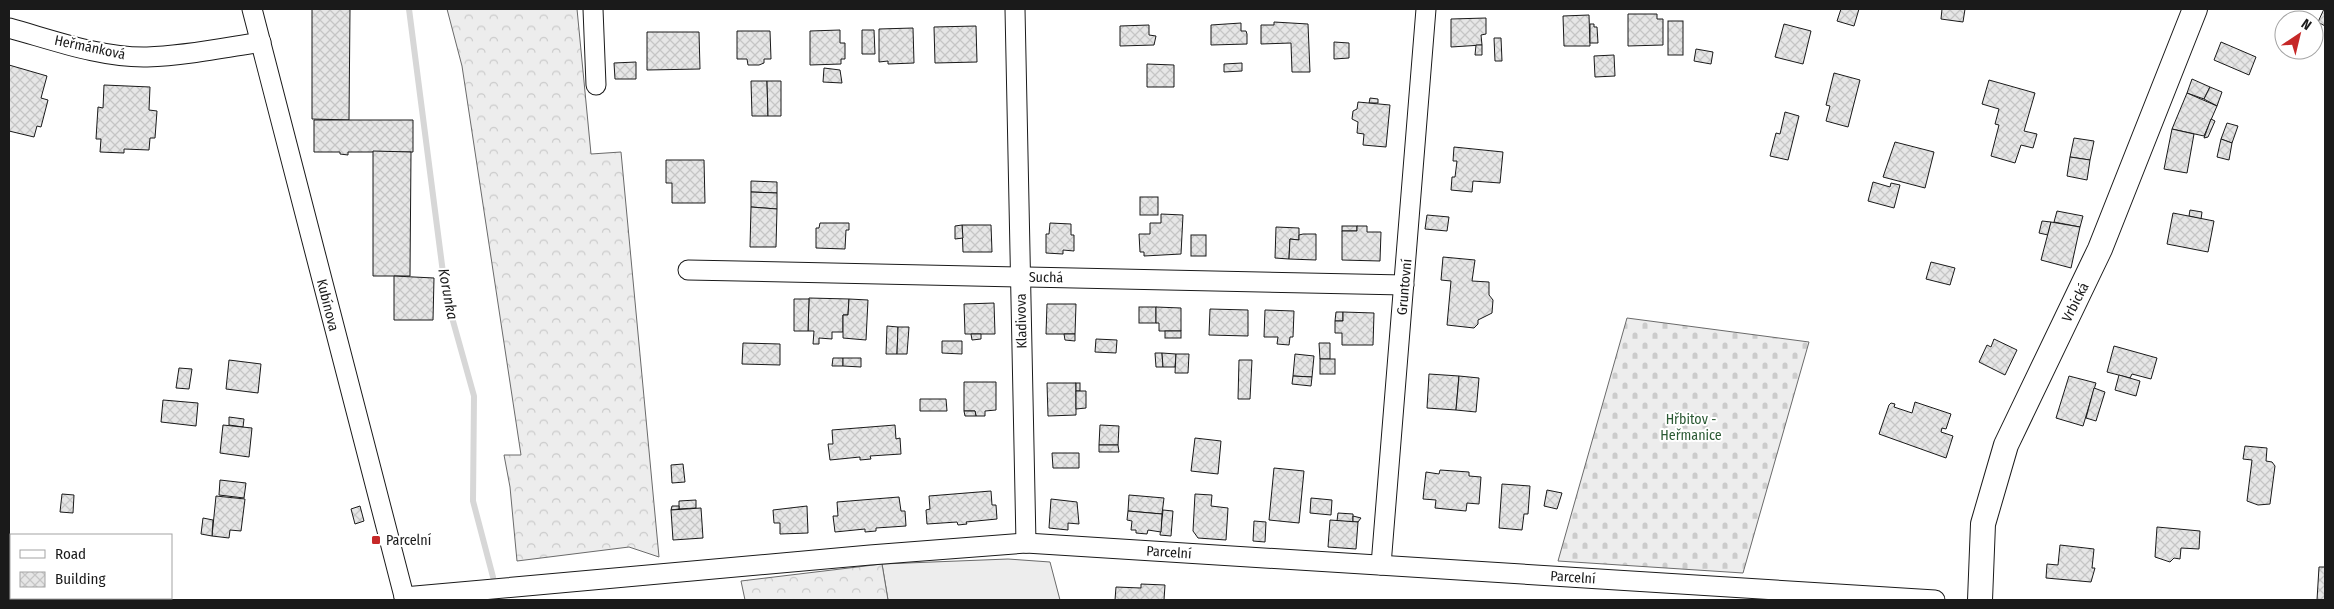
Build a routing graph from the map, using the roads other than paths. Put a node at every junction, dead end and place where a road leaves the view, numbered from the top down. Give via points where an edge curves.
1 (252, 9) edge
2 (592, 9) edge
3 (1015, 9) edge
4 (1426, 9) edge
5 (2195, 9) edge
6 (9, 28) edge
7 (261, 42) junction
8 (596, 85) dead end
9 (688, 270) dead end
10 (1021, 276) junction
11 (1404, 285) junction
12 (1026, 543) junction
13 (1381, 565) junction
14 (404, 599) edge
15 (1935, 600) edge
16 (1980, 600) edge

1 - 7 street, Kubínova
2 - 8 street
3 - 10 street, Kladivova
4 - 11 street, Gruntovní
5 - 16 street, Vrbická via 2100,249 2006,445 1983,524
6 - 7 street, Heřmánková via 106,53 146,57
7 - 14 street, Kubínova
9 - 10 street, Suchá
10 - 11 street, Suchá
10 - 12 street, Kladivova
11 - 13 street, Gruntovní
12 - 13 street, Parcelní
12 - 14 street, Parcelní
13 - 15 street, Parcelní

